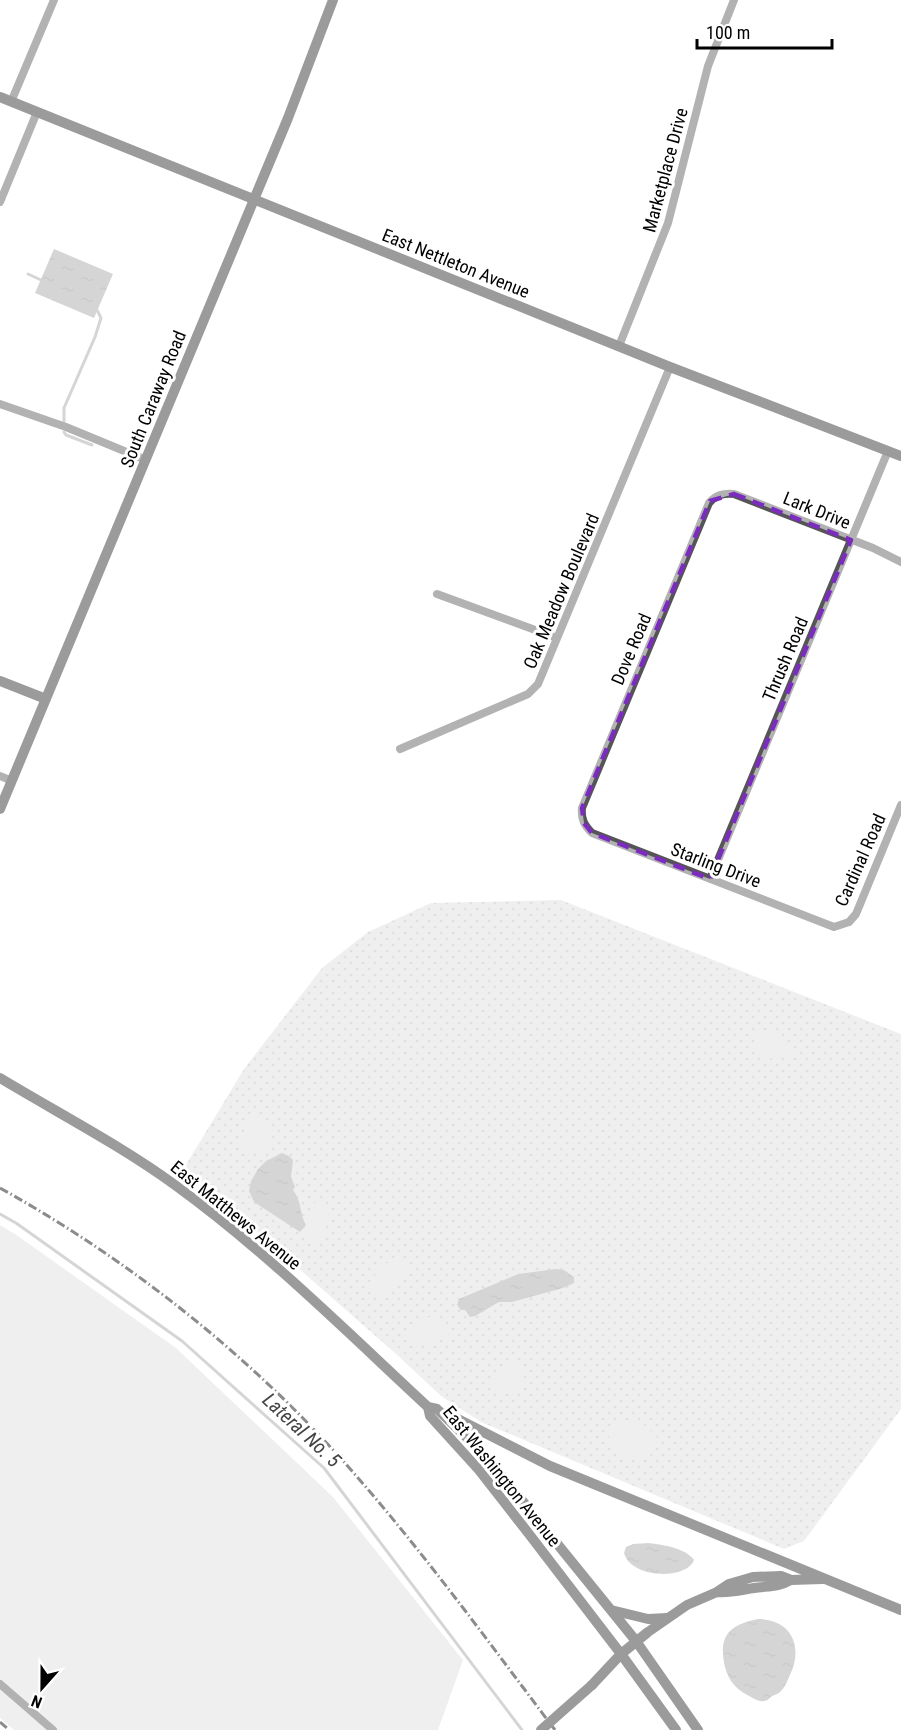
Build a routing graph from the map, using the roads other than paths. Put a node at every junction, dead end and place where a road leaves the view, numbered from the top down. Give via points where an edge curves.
1 (54, 0) edge
2 (333, 0) edge
3 (734, 0) edge
4 (0, 97) edge
5 (11, 102) junction
6 (37, 112) junction
7 (252, 200) junction
8 (0, 202) edge
9 (619, 346) junction
10 (670, 367) junction
11 (0, 404) edge
12 (888, 451) junction
13 (901, 456) edge
14 (146, 460) junction
15 (720, 494) joint
16 (851, 540) junction
17 (901, 562) edge
18 (437, 594) dead end
19 (557, 638) junction
20 (0, 681) edge
21 (46, 699) junction
22 (400, 749) dead end
23 (0, 776) edge
24 (12, 781) junction
25 (901, 805) edge
26 (0, 809) edge
27 (583, 821) joint
28 (710, 879) junction
29 (843, 925) joint
30 (0, 1078) edge
31 (433, 1408) junction
32 (828, 1579) junction
33 (610, 1609) junction
34 (901, 1610) edge
35 (667, 1618) junction
36 (636, 1641) junction
37 (621, 1654) junction
38 (0, 1684) edge
39 (53, 1730) edge
40 (541, 1730) edge
41 (676, 1730) edge
42 (698, 1730) edge

1 - 5 street
2 - 7 street, South Caraway Road
3 - 9 street, Marketplace Drive via 708,66 668,222
4 - 5 street, East Nettleton Avenue
5 - 6 street, East Nettleton Avenue
6 - 7 street, East Nettleton Avenue
6 - 8 street
7 - 9 street, East Nettleton Avenue
7 - 14 street, South Caraway Road
9 - 10 street, East Nettleton Avenue
10 - 12 street, East Nettleton Avenue
10 - 19 street, Oak Meadow Boulevard
11 - 14 street
12 - 13 street, East Nettleton Avenue
12 - 16 street, Thrush Road
14 - 21 street, South Caraway Road
15 - 16 street, Lark Drive via 734,494
15 - 27 street, Dove Road via 708,503 582,808
16 - 17 street, Lark Drive
16 - 28 street, Thrush Road
18 - 19 street
19 - 22 street, Oak Meadow Boulevard via 538,684 528,694
20 - 21 street
21 - 24 street, South Caraway Road
23 - 24 street
24 - 26 street, South Caraway Road
25 - 29 street, Cardinal Road via 856,914
27 - 28 street, Starling Drive via 592,833
28 - 29 street, Starling Drive via 828,926
30 - 31 street, East Matthews Avenue via 174,1184 222,1221
31 - 32 street via 549,1466
31 - 33 street, East Washington Avenue via 486,1456
31 - 37 street, East Washington Avenue via 430,1416 478,1470
32 - 34 street
32 - 35 street via 753,1577 729,1584
33 - 35 street via 627,1615
33 - 36 street, East Washington Avenue
35 - 36 street
36 - 37 street
36 - 42 street, East Washington Avenue
37 - 40 street, bridge
37 - 41 street, East Washington Avenue
38 - 39 street

